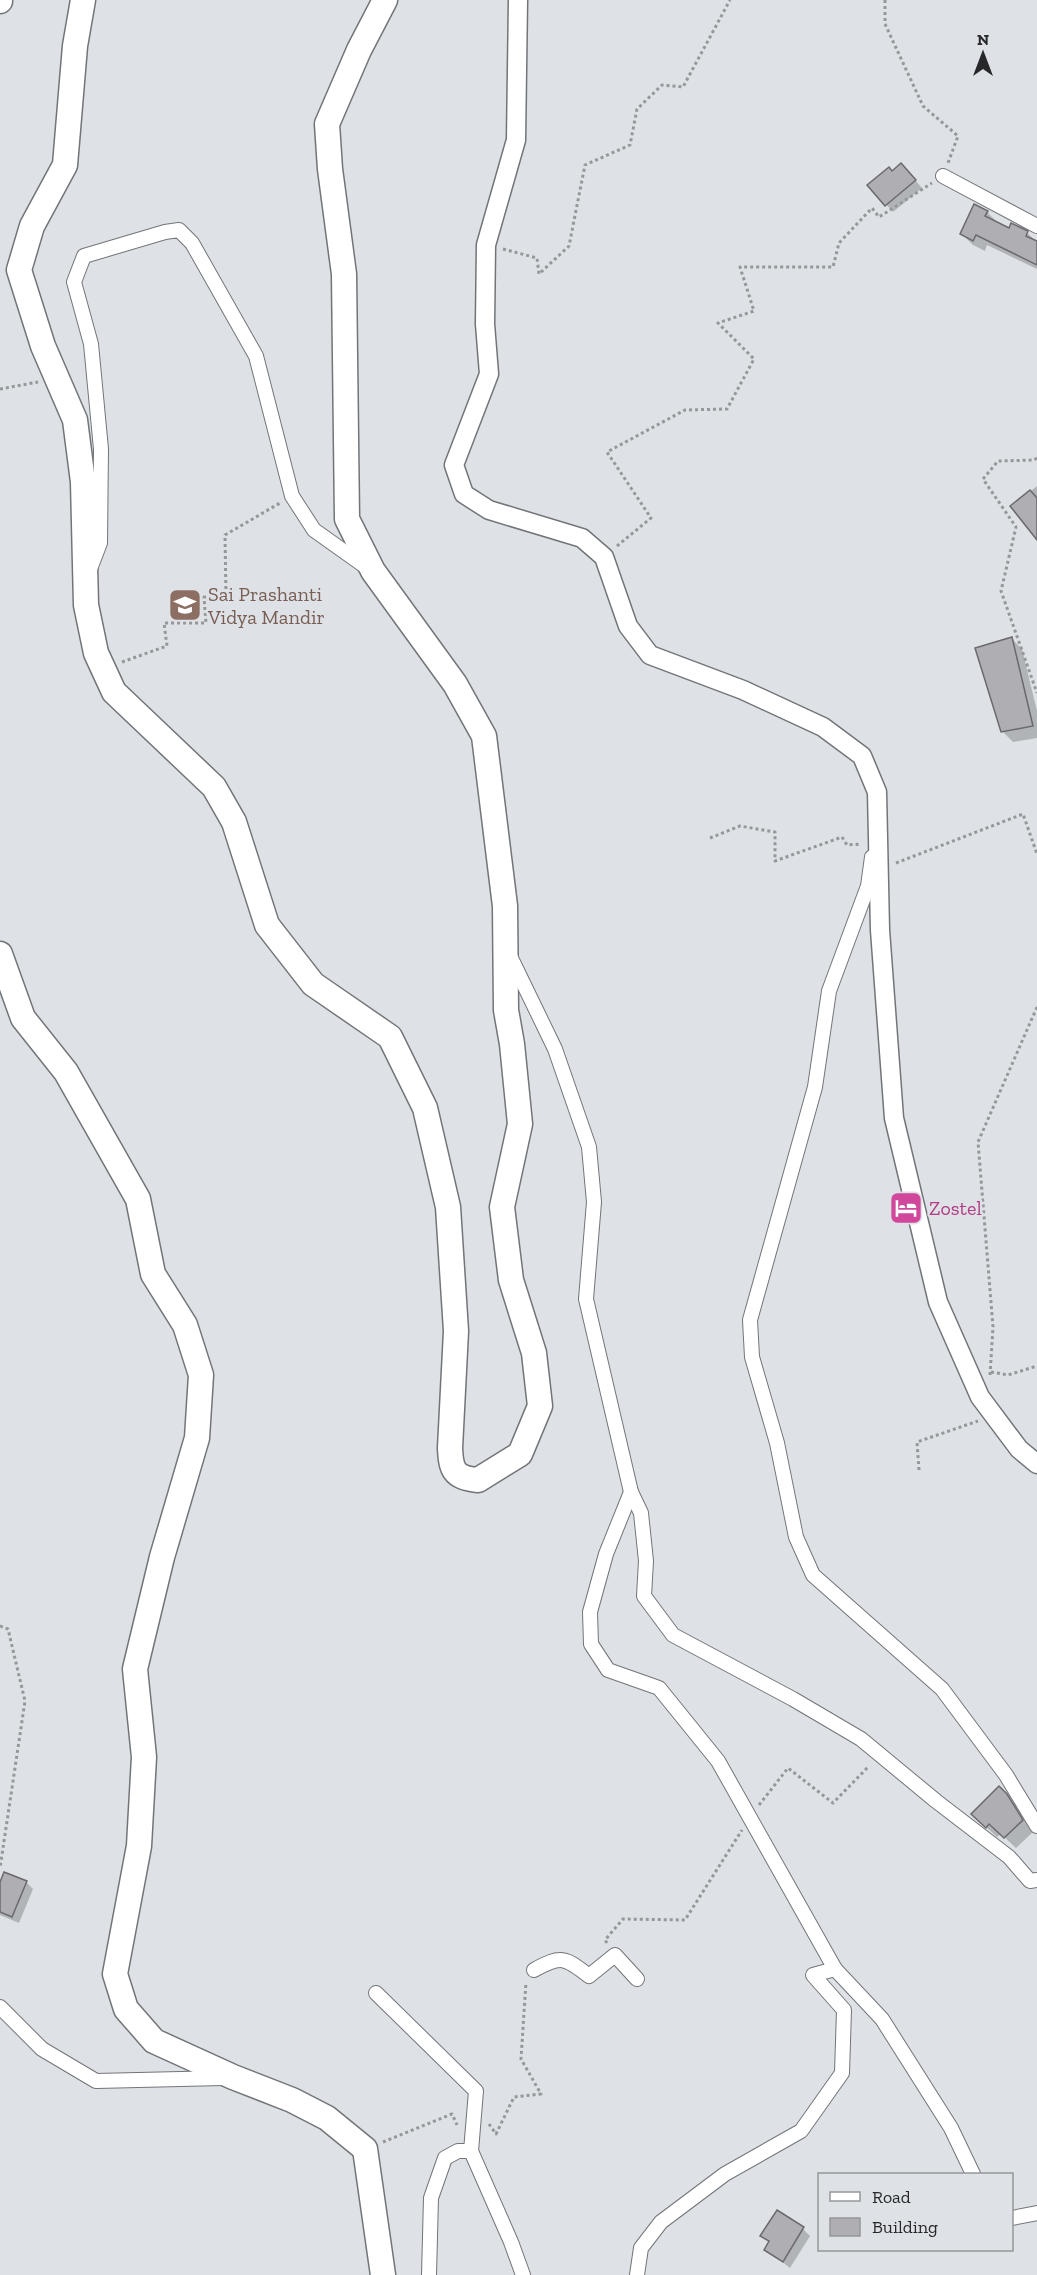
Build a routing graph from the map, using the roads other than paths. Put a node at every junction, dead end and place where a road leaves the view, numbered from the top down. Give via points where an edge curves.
1 (82, 0) edge
2 (385, 0) edge
3 (518, 0) edge
4 (944, 176) road end
5 (1037, 226) edge
6 (373, 571) junction
7 (85, 581) junction
8 (879, 816) junction
9 (506, 946) junction
10 (0, 954) edge
11 (1037, 1464) edge
12 (631, 1492) junction
13 (1037, 1826) edge
14 (1037, 1880) edge
15 (835, 1969) junction
16 (534, 1970) road end
17 (638, 1979) dead end
18 (376, 1993) dead end
19 (0, 2007) edge
20 (232, 2077) junction
21 (471, 2151) junction
22 (972, 2173) edge
23 (1037, 2213) edge
24 (1013, 2218) edge
25 (382, 2275) edge
26 (429, 2275) edge
27 (523, 2275) edge
28 (637, 2275) edge

1 - 7 highway via 65,165 32,226 19,270 44,346 75,420 83,482
2 - 6 highway via 327,124 344,274 347,519
3 - 8 main road via 516,140 486,245 489,374 454,465 464,494 489,510 582,538 604,557 628,626 650,655 744,690 823,727 862,756 877,792
4 - 5 street
6 - 7 street via 314,530 292,496 256,356 192,243 179,230 84,256 74,282 91,344 101,449 100,543
6 - 9 highway via 455,684 484,736 506,906
7 - 9 highway via 96,653 114,692 214,787 234,822 267,924 313,984 390,1037 425,1108 448,1208 456,1331 451,1463 460,1476 478,1480 520,1454 540,1406 534,1353 512,1280 502,1208 520,1124 506,1010
8 - 11 main road via 880,930 894,1118 938,1302 980,1397 1019,1449
8 - 13 street via 868,885 829,991 815,1086 750,1320 752,1357 777,1443 796,1537 813,1575 942,1689 1006,1775
9 - 12 street via 555,1049 589,1147 594,1202 586,1299
10 - 20 highway via 24,1018 66,1072 138,1199 153,1274 184,1325 201,1375 197,1438 135,1669 144,1757 139,1846 115,1974 126,2009 154,2041
12 - 14 street via 641,1513 646,1561 644,1596 673,1635 861,1739 1009,1857 1030,1881
12 - 15 street via 606,1554 590,1612 591,1644 608,1670 659,1688 718,1761
15 - 22 street via 882,2019 951,2128
15 - 28 street via 813,1975 844,2010 842,2073 801,2131 724,2174 661,2222 641,2248
16 - 17 street via 554,1959 571,1961 589,1976 615,1955
18 - 21 street via 476,2091
19 - 20 street via 42,2049 96,2081
20 - 25 highway via 327,2118 365,2150
21 - 26 street via 458,2151 445,2158 431,2198
21 - 27 street
23 - 24 street

